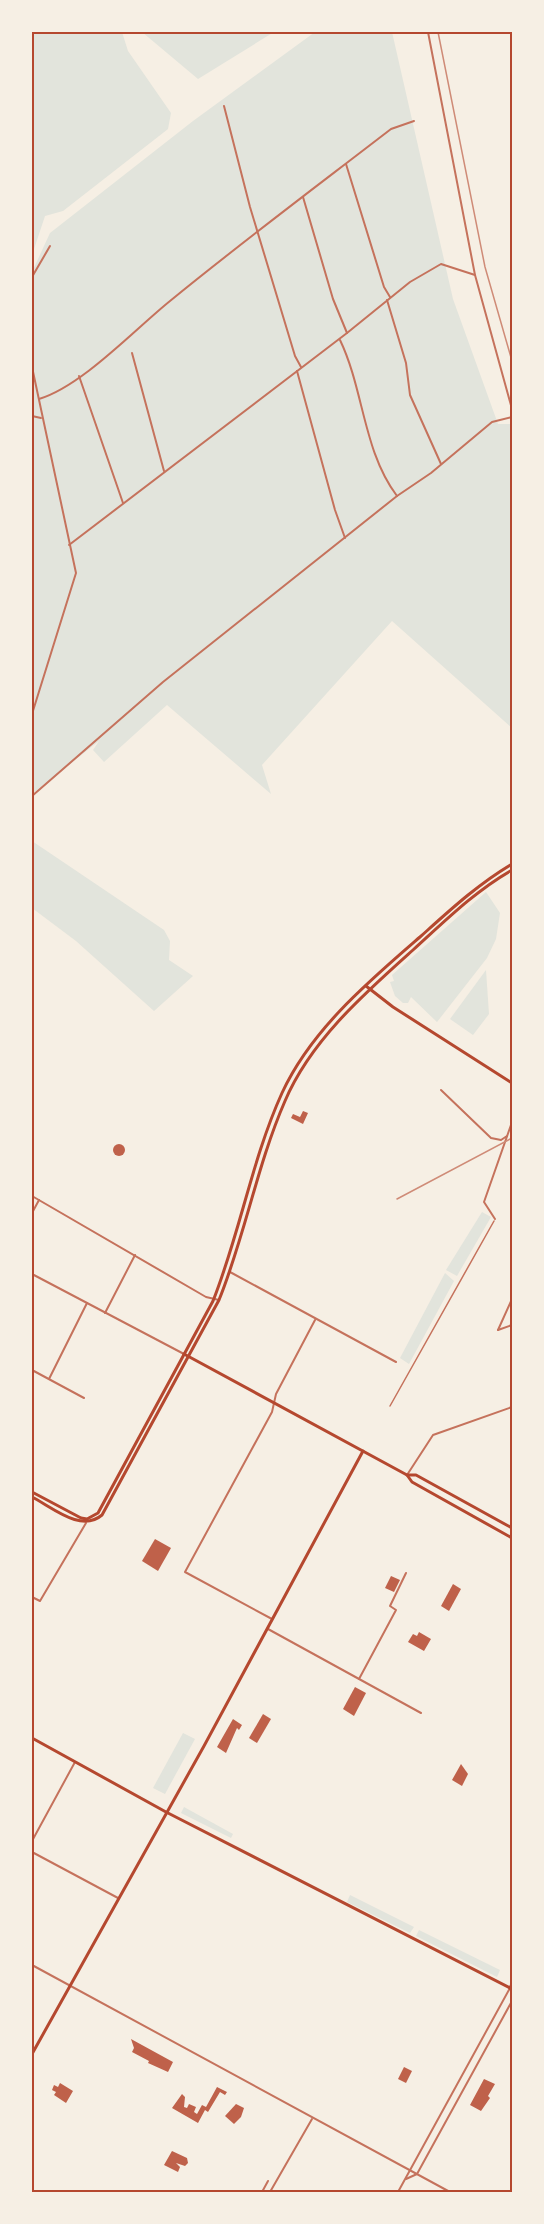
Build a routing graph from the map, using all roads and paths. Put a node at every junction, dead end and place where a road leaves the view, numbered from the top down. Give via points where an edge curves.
1 (428, 32) edge
2 (224, 106) dead end
3 (414, 121) dead end
4 (346, 163) junction
5 (303, 197) junction
6 (259, 232) junction
7 (50, 246) dead end
8 (476, 275) junction
9 (32, 277) edge
10 (389, 299) junction
11 (347, 333) junction
12 (339, 338) junction
13 (132, 354) dead end
14 (32, 367) edge
15 (301, 367) junction
16 (297, 371) junction
17 (79, 376) junction
18 (39, 399) junction
19 (513, 409) edge
20 (32, 416) edge
21 (513, 417) edge
22 (41, 418) junction
23 (441, 464) junction
24 (164, 471) junction
25 (397, 496) junction
26 (123, 503) junction
27 (345, 538) junction
28 (69, 545) junction
29 (32, 714) edge
30 (32, 796) edge
31 (513, 864) edge
32 (513, 870) edge
33 (366, 986) junction
34 (371, 990) junction
35 (512, 1083) edge
36 (441, 1090) dead end
37 (513, 1122) edge
38 (507, 1136) junction
39 (32, 1196) edge
40 (39, 1200) junction
41 (32, 1213) edge
42 (495, 1218) joint
43 (238, 1226) junction
44 (244, 1227) junction
45 (135, 1256) junction
46 (230, 1272) junction
47 (32, 1274) edge
48 (513, 1299) edge
49 (213, 1300) junction
50 (219, 1300) junction
51 (87, 1303) junction
52 (105, 1313) junction
53 (315, 1320) junction
54 (513, 1325) edge
55 (184, 1354) junction
56 (189, 1357) junction
57 (396, 1362) dead end
58 (32, 1370) edge
59 (48, 1379) junction
60 (84, 1398) dead end
61 (274, 1404) junction
62 (390, 1406) dead end
63 (513, 1407) edge
64 (363, 1451) junction
65 (407, 1475) junction
66 (32, 1494) edge
67 (87, 1521) junction
68 (513, 1528) edge
69 (513, 1538) edge
70 (406, 1573) dead end
71 (32, 1597) edge
72 (272, 1619) junction
73 (267, 1628) junction
74 (359, 1679) junction
75 (421, 1713) dead end
76 (32, 1738) edge
77 (75, 1762) junction
78 (166, 1812) junction
79 (32, 1841) edge
80 (32, 1852) edge
81 (118, 1898) junction
82 (32, 1965) edge
83 (513, 1984) edge
84 (70, 1986) junction
85 (511, 1989) edge
86 (513, 2001) edge
87 (32, 2054) edge
88 (312, 2119) junction
89 (410, 2170) junction
90 (417, 2174) junction
91 (406, 2179) junction
92 (268, 2181) dead end
93 (262, 2193) edge
94 (270, 2193) edge
95 (398, 2193) edge
96 (450, 2193) edge

1 - 8 street
2 - 6 street
3 - 4 street via 390,129
4 - 5 street
4 - 10 street
5 - 6 street
5 - 11 street
6 - 15 street
6 - 17 street
7 - 9 street
8 - 10 street via 441,264
8 - 19 street
10 - 11 street
10 - 23 street via 410,395
11 - 12 street
12 - 15 street
12 - 25 street via 378,467
13 - 24 street
14 - 18 street
15 - 16 street
16 - 24 street
16 - 27 street
17 - 18 street
17 - 26 street
18 - 22 street
20 - 22 street
21 - 23 street via 492,422
22 - 28 street
23 - 25 street
24 - 26 street
25 - 27 street
26 - 28 street
27 - 30 street via 163,682
28 - 29 street via 75,582
31 - 33 main road via 470,893
32 - 34 main road via 467,901
33 - 34 main road
33 - 43 main road via 318,1036 287,1082
34 - 35 main road
34 - 44 main road via 323,1041 292,1086
36 - 38 street via 491,1138 501,1140
37 - 38 street
38 - 42 street via 484,1202
39 - 40 street
40 - 41 street
40 - 45 street
42 - 62 street
43 - 44 main road
43 - 49 main road
44 - 46 main road
45 - 49 street
45 - 52 street
46 - 50 main road
46 - 53 street
47 - 51 street
48 - 54 street via 498,1330
49 - 50 street
49 - 55 main road
50 - 56 main road
51 - 52 street
51 - 59 street
52 - 55 street
53 - 57 street
53 - 61 street
55 - 56 main road
55 - 67 main road via 98,1513
56 - 61 main road
56 - 67 main road via 102,1515
58 - 59 street
59 - 60 street
61 - 64 main road
61 - 72 street via 185,1572
63 - 65 street via 433,1435
64 - 65 main road
64 - 72 main road
65 - 68 main road via 416,1475
65 - 69 main road via 412,1482
66 - 67 main road
67 - 71 street via 40,1601
70 - 74 street via 390,1606 396,1610
72 - 73 main road
73 - 74 street
73 - 78 main road
74 - 75 street
76 - 77 main road
77 - 78 main road
77 - 79 street
78 - 81 main road
78 - 85 main road
80 - 81 street
81 - 84 main road
82 - 84 street
83 - 85 main road
84 - 87 main road
84 - 88 street
85 - 89 street
86 - 90 street
88 - 89 street
88 - 94 street
89 - 90 street
89 - 91 street
90 - 91 street
90 - 96 street
91 - 95 street
92 - 93 street

